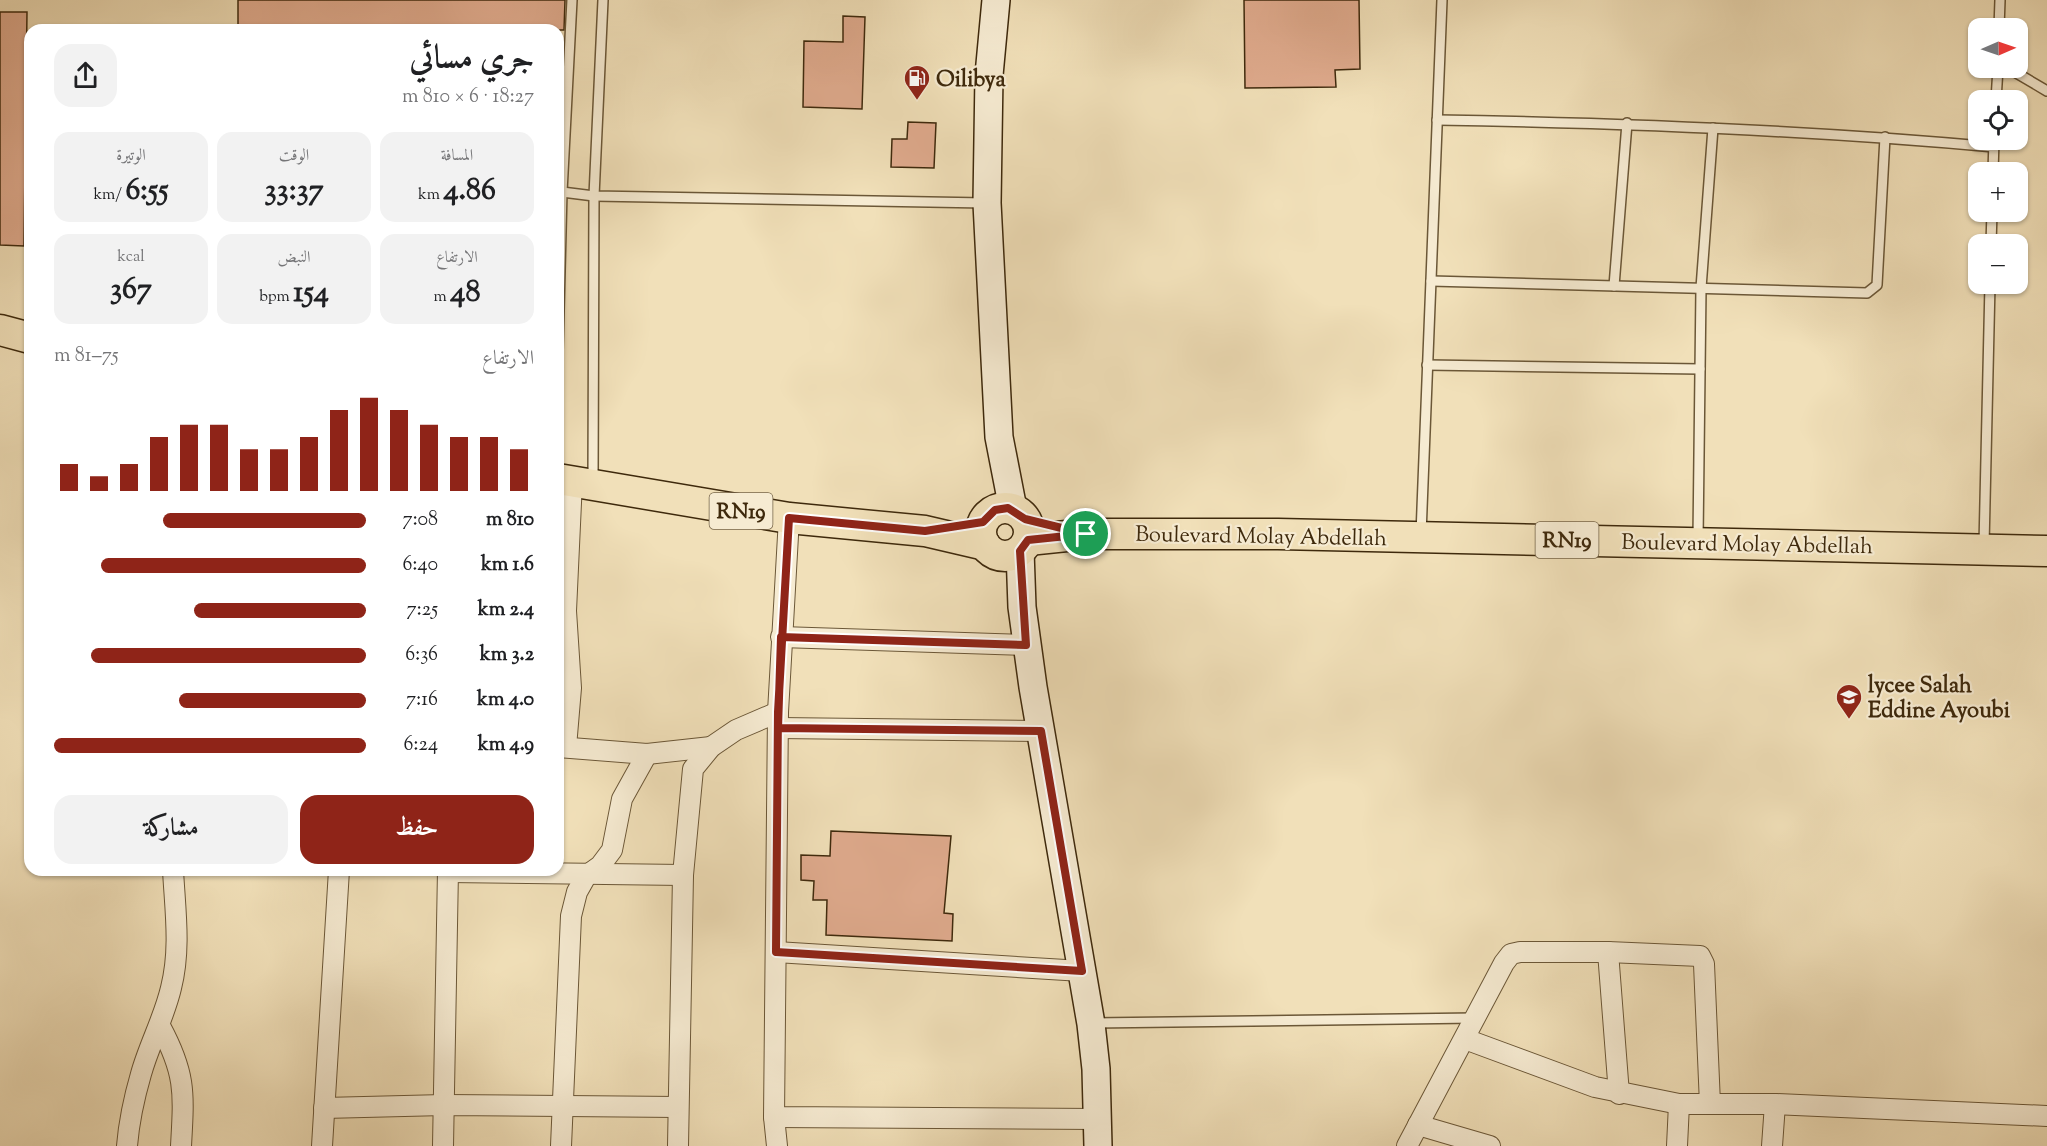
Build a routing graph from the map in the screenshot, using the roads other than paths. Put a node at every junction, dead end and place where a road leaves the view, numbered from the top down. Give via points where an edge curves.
1 (572, 0) edge
2 (603, 0) edge
3 (996, 0) edge
4 (1442, 0) edge
5 (2000, 0) edge
6 (1999, 18) edge
7 (2024, 78) edge
8 (2047, 92) edge
9 (1437, 120) junction
10 (1627, 123) junction
11 (1713, 128) junction
12 (1885, 137) junction
13 (1968, 142) edge
14 (564, 154) edge
15 (564, 192) edge
16 (594, 196) junction
17 (987, 203) junction
18 (1431, 281) junction
19 (1614, 286) junction
20 (1701, 288) junction
21 (1990, 294) edge
22 (0, 330) edge
23 (24, 336) edge
24 (1427, 365) junction
25 (1700, 369) junction
26 (574, 482) edge
27 (789, 518) junction
28 (1007, 532) junction
29 (1420, 537) junction
30 (1698, 543) junction
31 (1984, 548) junction
32 (2047, 551) edge
33 (781, 637) junction
34 (1026, 645) junction
35 (778, 720) junction
36 (1041, 731) junction
37 (564, 734) edge
38 (564, 747) edge
39 (711, 747) junction
40 (647, 754) junction
41 (564, 875) edge
42 (682, 875) junction
43 (173, 876) edge
44 (339, 876) edge
45 (448, 876) edge
46 (586, 876) junction
47 (776, 952) junction
48 (1608, 952) junction
49 (1082, 971) junction
50 (1477, 1018) junction
51 (1091, 1023) junction
52 (160, 1026) junction
53 (1465, 1039) junction
54 (1619, 1094) junction
55 (1679, 1104) junction
56 (1710, 1104) junction
57 (1775, 1104) junction
58 (444, 1105) junction
59 (562, 1105) junction
60 (678, 1107) junction
61 (324, 1108) junction
62 (2047, 1116) edge
63 (774, 1117) junction
64 (1098, 1119) junction
65 (1418, 1125) junction
66 (127, 1146) edge
67 (181, 1146) edge
68 (322, 1146) edge
69 (442, 1146) edge
70 (561, 1146) edge
71 (678, 1146) edge
72 (777, 1146) edge
73 (1098, 1146) edge
74 (1407, 1146) edge
75 (1490, 1146) edge
76 (1677, 1146) edge
77 (1772, 1146) edge

1 - 14 lane
2 - 16 lane
3 - 17 main road via 989,75
4 - 9 lane
5 - 6 lane
7 - 8 lane
9 - 10 lane
9 - 18 lane
10 - 11 lane
10 - 19 lane
11 - 12 lane
11 - 20 lane
12 - 13 lane
12 - 20 lane via 1877,285 1872,291
15 - 16 lane
16 - 17 lane
16 - 26 lane
17 - 28 main road
18 - 19 lane
18 - 24 lane
19 - 20 lane
20 - 25 lane
21 - 31 lane
22 - 23 main road
24 - 25 lane
24 - 29 lane
25 - 30 lane
26 - 27 main road, RN19
26 - 37 street via 566,611 571,688
27 - 28 main road, RN19 via 925,531
27 - 33 street
28 - 29 main road, Boulevard Molay Abdellah / RN19
28 - 34 main road
29 - 30 main road, Boulevard Molay Abdellah / RN19
30 - 31 main road, Boulevard Molay Abdellah / RN19
31 - 32 main road, Boulevard Molay Abdellah / RN19
33 - 34 street
33 - 35 street
34 - 36 main road
35 - 36 street
35 - 39 street via 736,730
35 - 47 street
36 - 49 main road
38 - 40 street
39 - 40 street
39 - 42 street via 693,769
40 - 46 street via 622,799 612,850 600,867
41 - 46 street
42 - 46 street
42 - 60 street
43 - 52 street via 176,965
44 - 61 street
45 - 58 street
46 - 59 street via 571,916
47 - 49 street
47 - 63 street
48 - 50 street via 1511,954
48 - 54 street
48 - 56 street via 1700,956 1704,964
49 - 51 main road
50 - 51 lane
50 - 53 street
51 - 64 main road
52 - 66 street via 141,1072
52 - 67 street via 176,1054 184,1091
53 - 54 street
53 - 65 street
54 - 55 street
55 - 56 street
55 - 76 street
56 - 57 street
57 - 62 street
57 - 77 street
58 - 59 street
58 - 61 street
58 - 69 street
59 - 60 street
59 - 70 street
60 - 71 street
61 - 68 street
63 - 64 street
63 - 72 street
64 - 73 main road
65 - 74 street
65 - 75 street

